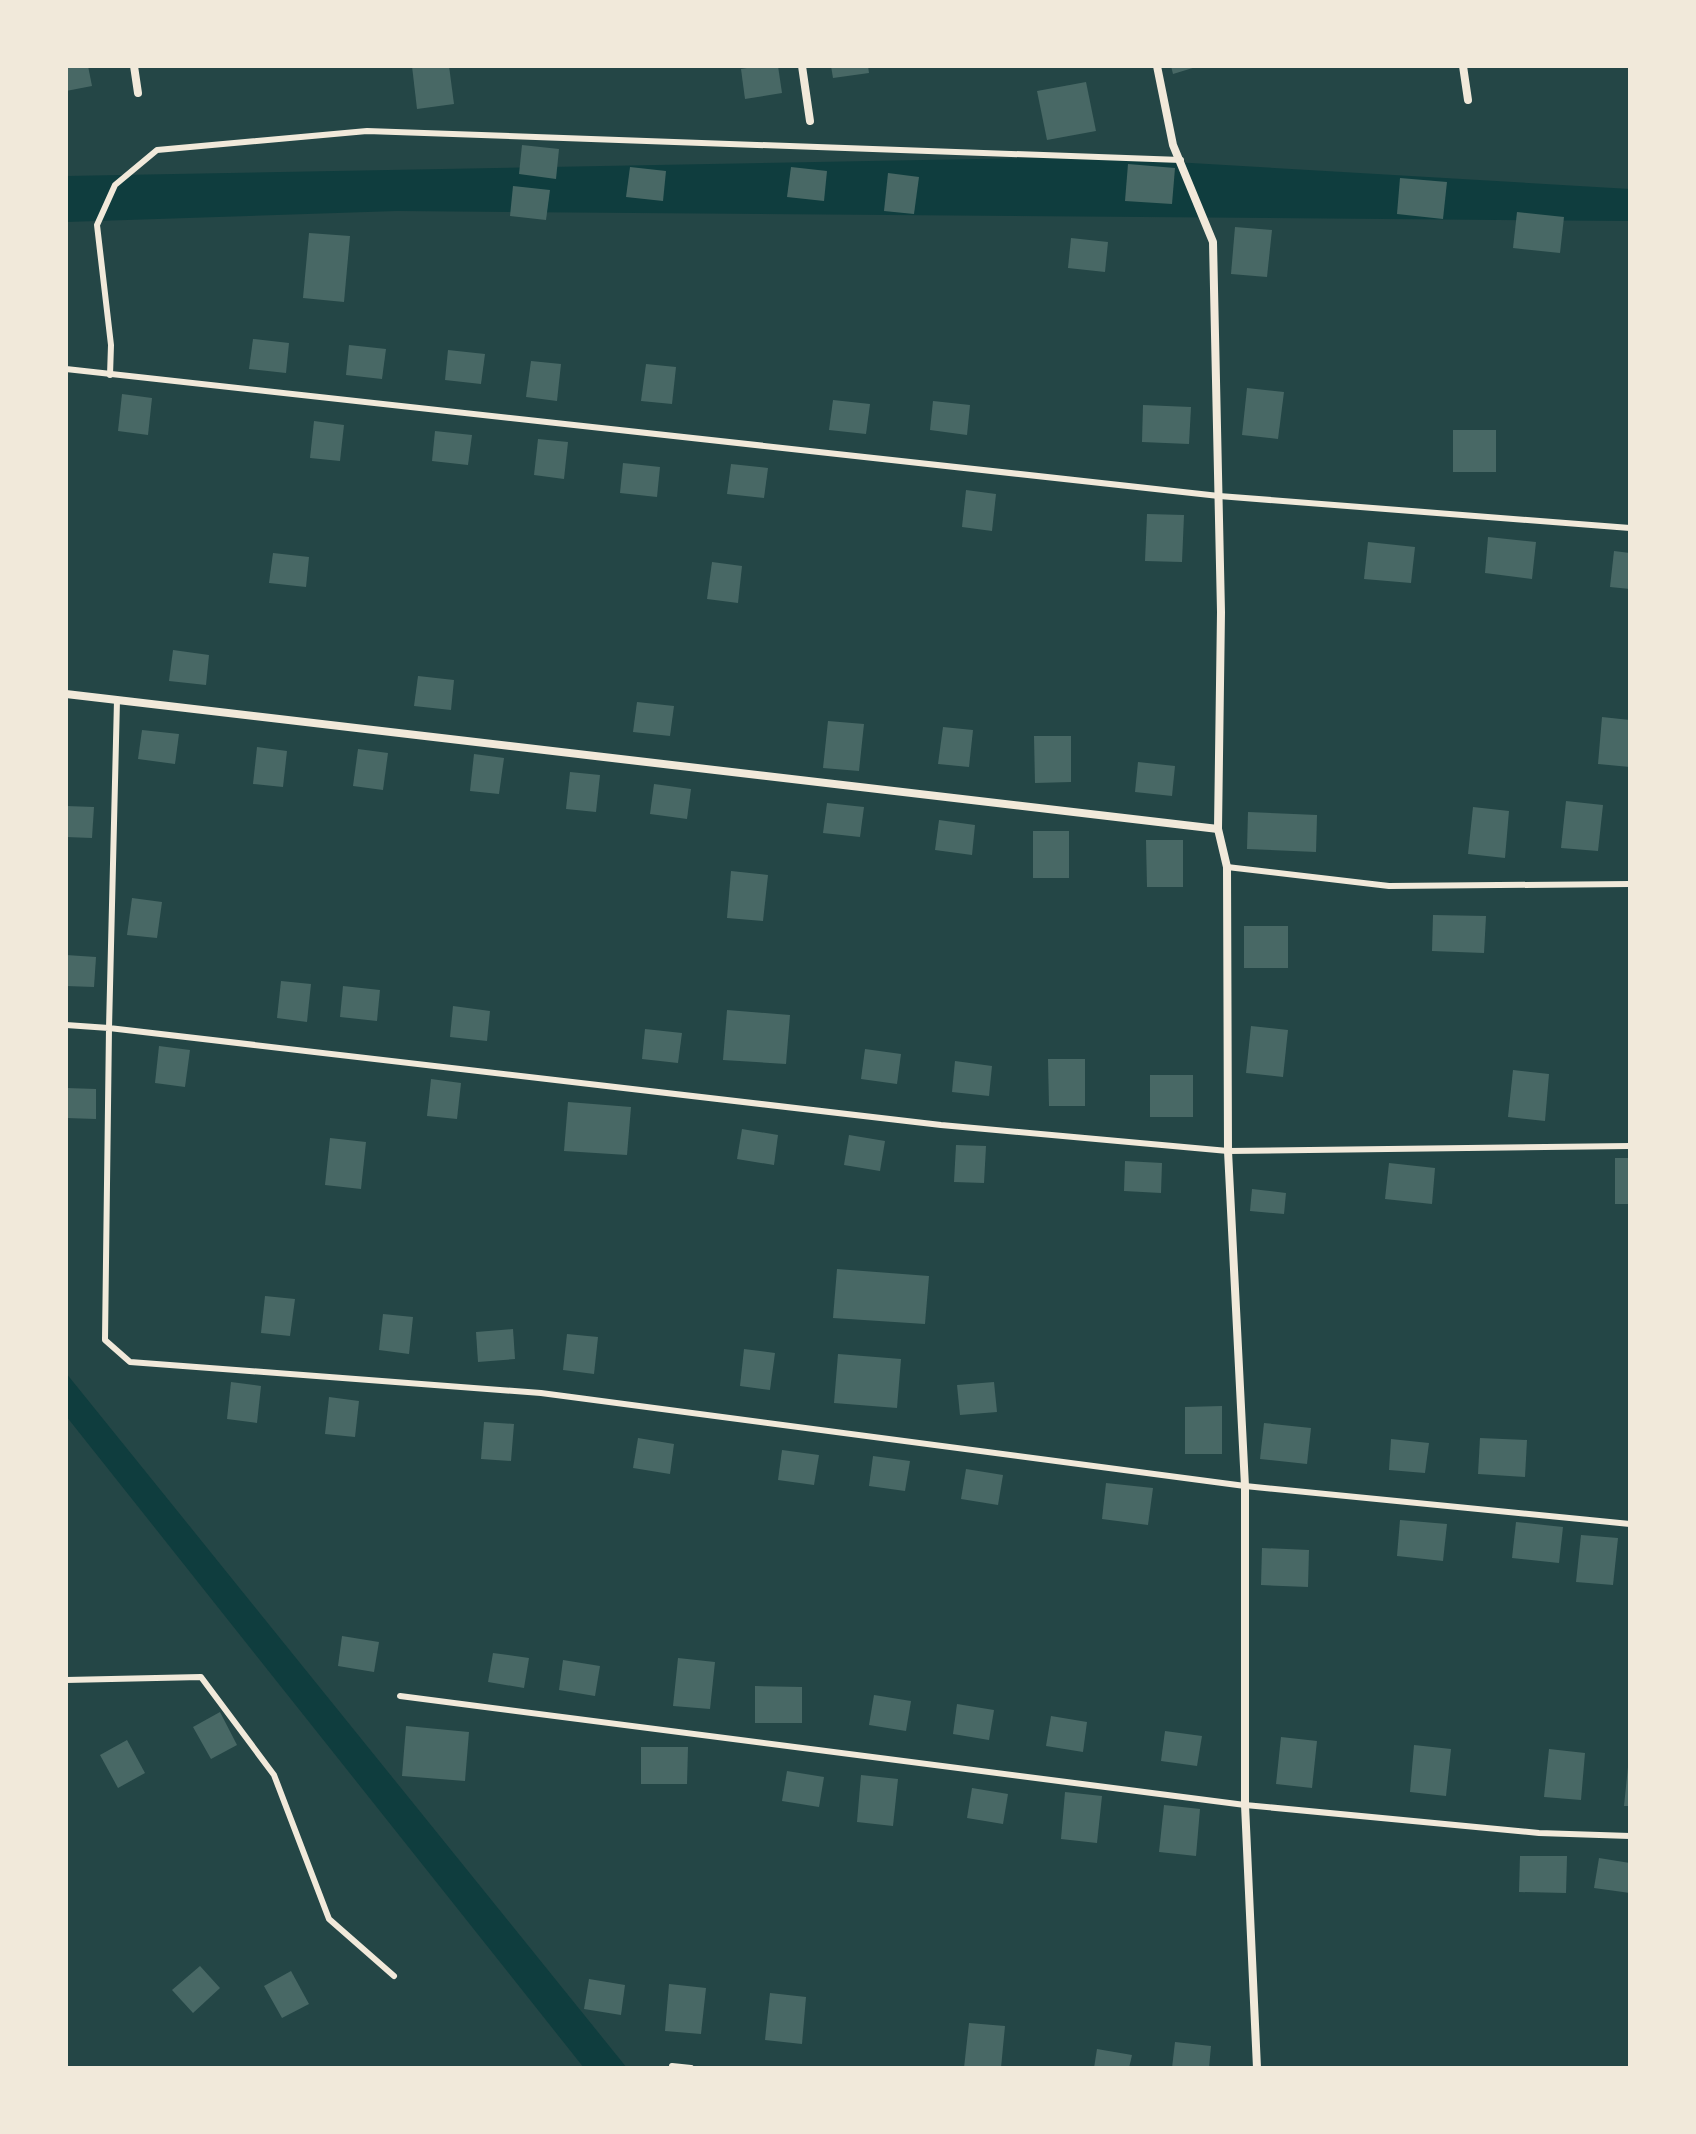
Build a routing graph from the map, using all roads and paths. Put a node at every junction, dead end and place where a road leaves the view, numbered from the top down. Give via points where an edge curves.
1 (134, 66) edge
2 (802, 66) edge
3 (1157, 66) edge
4 (1463, 66) edge
5 (138, 93) dead end
6 (1468, 100) dead end
7 (810, 121) dead end
8 (1181, 160) junction
9 (66, 369) edge
10 (110, 375) junction
11 (1219, 496) junction
12 (1630, 528) edge
13 (66, 694) edge
14 (117, 700) junction
15 (1218, 829) junction
16 (1227, 867) junction
17 (1630, 884) edge
18 (66, 1025) edge
19 (109, 1028) junction
20 (1630, 1146) edge
21 (1228, 1151) junction
22 (1245, 1486) junction
23 (1630, 1524) edge
24 (66, 1680) edge
25 (400, 1696) dead end
26 (1245, 1805) junction
27 (1630, 1836) edge
28 (394, 1976) dead end
29 (672, 2066) dead end
30 (691, 2068) edge
31 (1257, 2068) edge

1 - 5 street
2 - 7 street
3 - 8 street via 1173,145
4 - 6 street
8 - 10 lane via 367,131 157,150 115,185 97,225
8 - 11 street via 1213,242
9 - 10 lane
10 - 11 lane
11 - 12 lane
11 - 15 street
13 - 14 street
14 - 15 street
14 - 19 lane
15 - 16 street
16 - 17 lane via 1389,886
16 - 21 street
18 - 19 lane
19 - 21 lane via 941,1125
19 - 22 lane via 105,1340 130,1362 541,1393
20 - 21 lane
21 - 22 street
22 - 23 lane
22 - 26 street
24 - 28 lane via 201,1677 274,1775 329,1919
25 - 26 lane
26 - 27 lane via 1539,1833
26 - 31 street
29 - 30 lane

